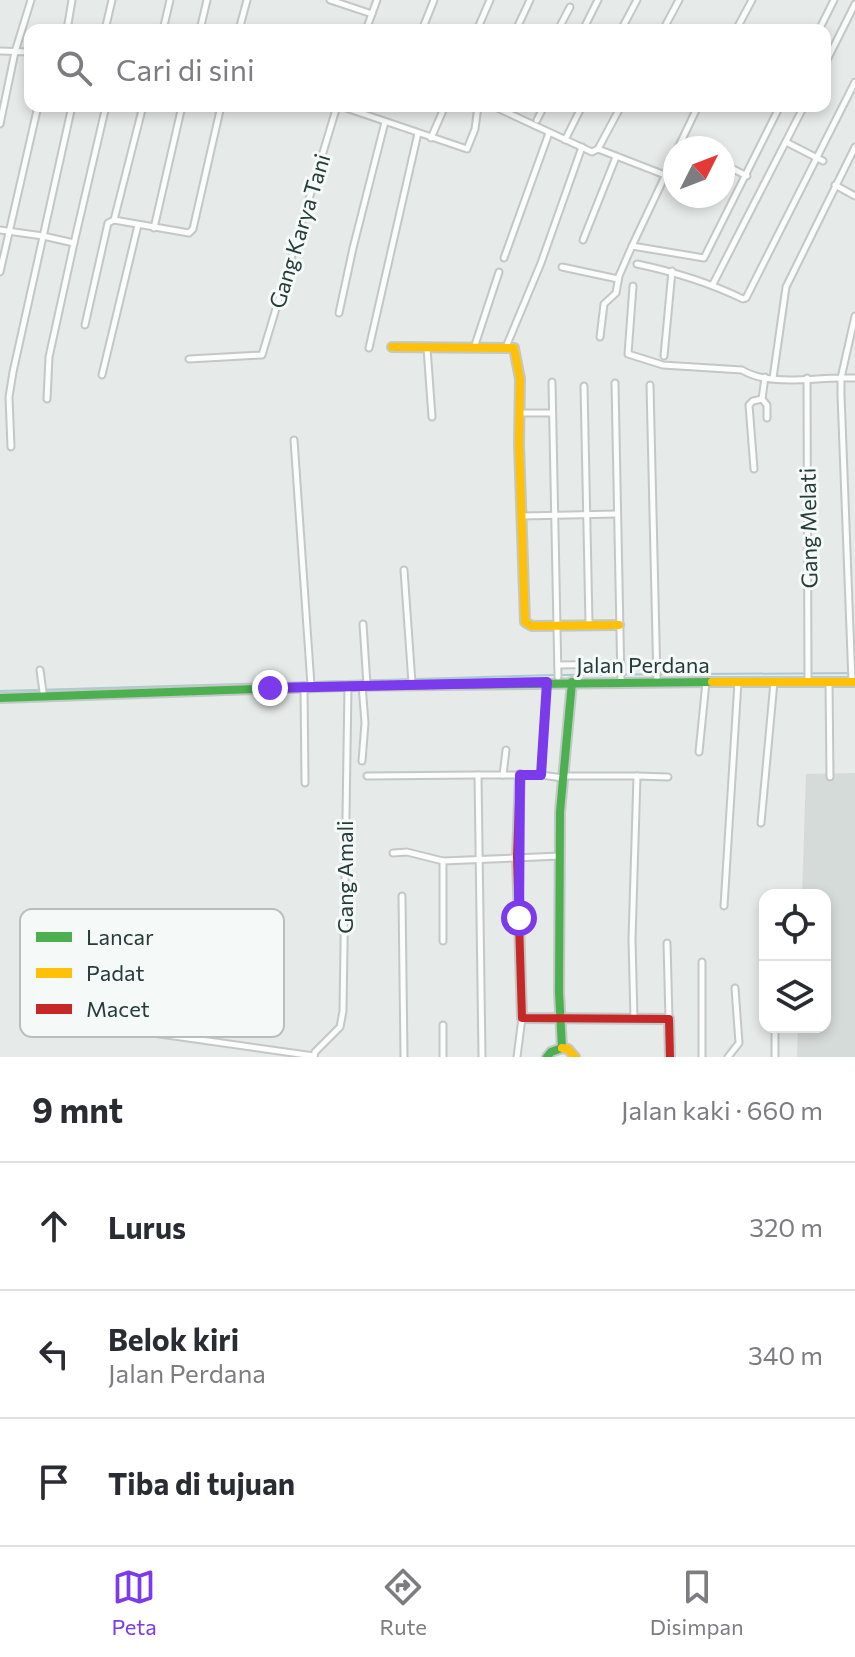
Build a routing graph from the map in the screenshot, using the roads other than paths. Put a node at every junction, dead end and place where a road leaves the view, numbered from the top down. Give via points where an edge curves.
1 (31, 0) edge
2 (72, 0) edge
3 (112, 0) edge
4 (170, 0) edge
5 (207, 0) edge
6 (247, 0) edge
7 (330, 0) edge
8 (377, 0) edge
9 (434, 0) edge
10 (490, 0) edge
11 (530, 0) edge
12 (598, 0) edge
13 (637, 0) edge
14 (679, 0) edge
15 (752, 0) edge
16 (834, 0) edge
17 (855, 4) edge
18 (570, 7) dead end
19 (372, 14) junction
20 (68, 24) edge
21 (106, 24) edge
22 (164, 24) edge
23 (201, 24) edge
24 (241, 24) edge
25 (368, 24) edge
26 (424, 24) edge
27 (480, 24) edge
28 (519, 24) edge
29 (561, 24) edge
30 (586, 24) edge
31 (624, 24) edge
32 (666, 24) edge
33 (739, 24) edge
34 (822, 24) edge
35 (0, 51) edge
36 (15, 52) junction
37 (24, 52) edge
38 (831, 52) edge
39 (855, 82) edge
40 (37, 112) edge
41 (71, 112) edge
42 (105, 112) edge
43 (141, 112) edge
44 (181, 112) edge
45 (220, 112) edge
46 (336, 112) edge
47 (356, 112) edge
48 (442, 112) edge
49 (477, 112) edge
50 (505, 112) edge
51 (541, 112) edge
52 (579, 112) edge
53 (618, 112) edge
54 (695, 112) edge
55 (777, 112) edge
56 (801, 112) edge
57 (537, 120) dead end
58 (385, 122) junction
59 (0, 124) edge
60 (418, 133) junction
61 (549, 133) junction
62 (684, 136) edge
63 (431, 139) junction
64 (565, 140) junction
65 (786, 142) junction
66 (582, 147) junction
67 (855, 147) edge
68 (598, 149) junction
69 (616, 157) junction
70 (820, 159) junction
71 (735, 170) edge
72 (663, 174) edge
73 (747, 176) junction
74 (663, 179) edge
75 (835, 185) junction
76 (855, 196) edge
77 (114, 220) junction
78 (138, 225) junction
79 (154, 228) junction
80 (0, 230) edge
81 (8, 232) junction
82 (43, 236) junction
83 (583, 240) dead end
84 (74, 243) junction
85 (632, 246) junction
86 (504, 258) dead end
87 (637, 264) dead end
88 (562, 267) dead end
89 (672, 271) junction
90 (0, 272) edge
91 (499, 272) dead end
92 (618, 279) junction
93 (713, 284) junction
94 (633, 286) dead end
95 (339, 313) dead end
96 (855, 316) edge
97 (85, 325) dead end
98 (600, 337) dead end
99 (392, 347) dead end
100 (506, 347) junction
101 (369, 348) dead end
102 (427, 348) junction
103 (474, 349) junction
104 (664, 356) dead end
105 (189, 359) dead end
106 (102, 375) dead end
107 (765, 377) junction
108 (773, 378) junction
109 (807, 378) junction
110 (841, 378) junction
111 (855, 378) edge
112 (552, 382) dead end
113 (615, 383) dead end
114 (650, 385) dead end
115 (584, 386) dead end
116 (47, 399) dead end
117 (762, 399) junction
118 (519, 413) junction
119 (552, 413) junction
120 (432, 417) dead end
121 (767, 418) dead end
122 (294, 440) dead end
123 (11, 447) dead end
124 (754, 469) dead end
125 (553, 514) junction
126 (586, 514) junction
127 (617, 514) junction
128 (522, 516) junction
129 (404, 570) dead end
130 (589, 623) junction
131 (363, 624) dead end
132 (557, 625) junction
133 (619, 625) junction
134 (622, 666) junction
135 (40, 670) dead end
136 (558, 674) junction
137 (808, 677) junction
138 (657, 678) junction
139 (622, 680) junction
140 (853, 680) edge
141 (412, 681) junction
142 (547, 682) junction
143 (572, 682) junction
144 (706, 682) junction
145 (738, 682) junction
146 (774, 682) junction
147 (829, 682) junction
148 (309, 684) junction
149 (365, 685) junction
150 (348, 686) junction
151 (43, 692) junction
152 (0, 698) edge
153 (506, 750) dead end
154 (699, 752) dead end
155 (362, 761) dead end
156 (478, 775) junction
157 (503, 775) junction
158 (520, 775) junction
159 (541, 775) junction
160 (367, 776) dead end
161 (637, 776) junction
162 (563, 777) junction
163 (668, 777) dead end
164 (830, 777) dead end
165 (305, 783) dead end
166 (761, 823) dead end
167 (393, 853) dead end
168 (560, 856) junction
169 (517, 857) junction
170 (480, 860) junction
171 (443, 861) junction
172 (402, 896) dead end
173 (724, 906) dead end
174 (443, 941) dead end
175 (667, 943) dead end
176 (702, 962) dead end
177 (735, 988) dead end
178 (522, 1018) junction
179 (560, 1019) junction
180 (634, 1019) junction
181 (669, 1019) junction
182 (443, 1025) dead end
183 (775, 1033) edge
184 (181, 1037) edge
185 (562, 1048) junction
186 (314, 1056) edge
187 (404, 1057) edge
188 (443, 1057) edge
189 (482, 1057) edge
190 (517, 1057) edge
191 (547, 1057) edge
192 (575, 1057) edge
193 (670, 1057) edge
194 (702, 1057) edge
195 (728, 1057) edge
196 (775, 1057) edge

1 - 36 street
2 - 20 street
3 - 21 street
4 - 22 street
5 - 23 street
6 - 24 street
7 - 19 street
8 - 19 street
9 - 26 street
10 - 27 street
11 - 28 street
12 - 30 street
13 - 31 street
14 - 32 street
15 - 33 street
16 - 34 street
17 - 38 street
18 - 29 street
19 - 25 street
35 - 36 street
36 - 37 street
36 - 59 street
39 - 70 street
40 - 81 street
41 - 82 street
42 - 84 street
43 - 77 street
44 - 79 street
45 - 79 street via 193,229 187,234
46 - 105 street, Gang Karya Tani via 262,355
47 - 58 street
48 - 63 street
49 - 63 street via 468,149
50 - 61 street
51 - 57 street
52 - 64 street
53 - 68 street
54 - 62 street
55 - 73 street
56 - 65 street
58 - 60 street
58 - 95 street
60 - 63 street
60 - 101 street
61 - 64 street
61 - 86 street
64 - 66 street
65 - 70 street
65 - 93 street
66 - 68 street
66 - 100 street
67 - 75 street
68 - 69 street
69 - 72 street
69 - 83 street
70 - 93 street via 746,298
71 - 73 street
73 - 85 street via 704,258
74 - 85 street
75 - 76 street
75 - 108 street via 784,293
77 - 78 street
77 - 97 street via 108,223
78 - 79 street
78 - 106 street
80 - 81 street
81 - 82 street
81 - 90 street
82 - 84 street
82 - 123 street via 9,397
84 - 116 street via 49,357
85 - 92 street
87 - 89 street
88 - 92 street
89 - 93 street
89 - 104 street
91 - 103 street
92 - 98 street via 616,293 604,304
94 - 107 street via 628,354 663,365 742,370
96 - 110 street
99 - 102 street
100 - 103 street
100 - 118 street via 516,352
102 - 103 street
102 - 120 street
107 - 108 street
107 - 117 street
108 - 109 street
109 - 110 street
109 - 137 street, Gang Melati
110 - 111 street
110 - 140 street
112 - 119 street
113 - 127 street
114 - 138 street
115 - 126 street
117 - 121 street
117 - 124 street via 749,405
118 - 119 street
118 - 128 street
119 - 125 street
122 - 148 street
125 - 126 street
125 - 128 street
125 - 132 street
126 - 127 street
126 - 130 street
127 - 133 street
128 - 132 street via 525,622
129 - 141 street
130 - 132 street
130 - 133 street
131 - 149 street
132 - 136 street
133 - 134 street
134 - 136 street
134 - 139 street
135 - 151 street
136 - 142 street, Jalan Perdana
136 - 143 street, Jalan Perdana
137 - 146 street, Jalan Perdana
137 - 147 street, Jalan Perdana
138 - 139 street, Jalan Perdana
138 - 144 street, Jalan Perdana
139 - 143 street, Jalan Perdana
140 - 147 street, Jalan Perdana
141 - 142 street, Jalan Perdana
141 - 149 street, Jalan Perdana
142 - 159 street
143 - 162 street
144 - 145 street, Jalan Perdana
144 - 154 street
145 - 146 street, Jalan Perdana
145 - 173 street
146 - 166 street
147 - 164 street
148 - 150 street, Jalan Perdana
148 - 151 street, Jalan Perdana
148 - 165 street
149 - 150 street, Jalan Perdana
149 - 155 street
150 - 186 street, Gang Amali via 343,1011 340,1027
151 - 152 street, Jalan Perdana
153 - 157 street
156 - 157 street
156 - 160 street
156 - 170 street
157 - 158 street
158 - 159 street
158 - 169 street
159 - 162 street
161 - 162 street
161 - 163 street
161 - 180 street
162 - 168 street
167 - 171 street
168 - 169 street
168 - 179 street
169 - 170 street
169 - 178 street
170 - 171 street
170 - 189 street
171 - 174 street
172 - 187 street
175 - 181 street
176 - 194 street
177 - 195 street via 739,1043
178 - 179 street
178 - 190 street
179 - 180 street
179 - 185 street
180 - 181 street
181 - 193 street
182 - 188 street
183 - 196 street
184 - 186 street
185 - 191 street
185 - 192 street

